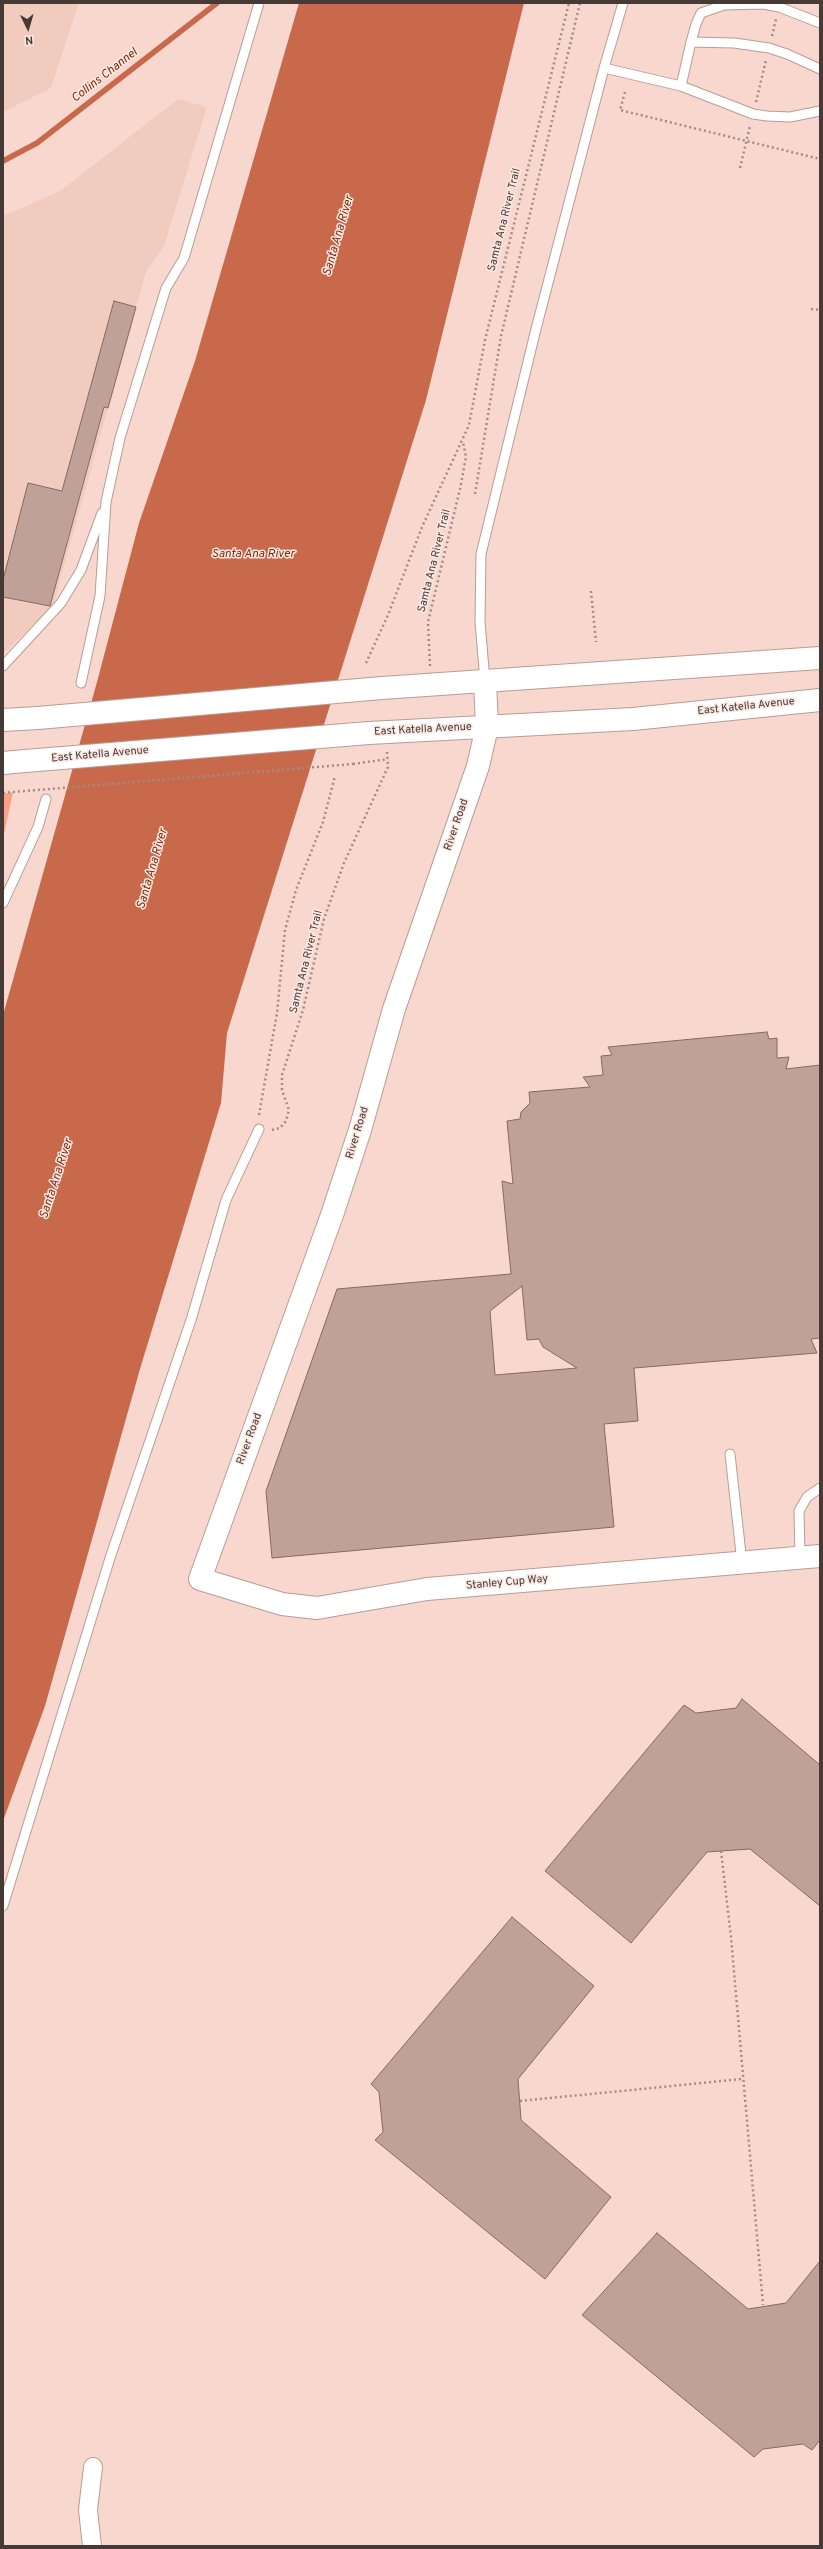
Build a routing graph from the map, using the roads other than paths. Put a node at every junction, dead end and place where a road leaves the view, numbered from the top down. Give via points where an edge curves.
1 (259, 3) edge
2 (623, 3) edge
3 (820, 23) edge
4 (692, 42) junction
5 (604, 68) junction
6 (820, 69) edge
7 (681, 86) junction
8 (820, 111) edge
9 (106, 502) junction
10 (820, 658) edge
11 (3, 666) edge
12 (485, 681) junction
13 (82, 682) dead end
14 (820, 700) edge
15 (3, 720) edge
16 (486, 727) junction
17 (3, 763) edge
18 (46, 799) dead end
19 (3, 903) edge
20 (260, 1129) road end
21 (730, 1454) dead end
22 (820, 1488) edge
23 (810, 1556) edge
24 (742, 1563) junction
25 (200, 1579) joint
26 (3, 1906) edge
27 (93, 2467) dead end
28 (92, 2546) edge

1 - 9 lane via 184,258 166,288 120,438
2 - 5 lane
3 - 4 lane via 779,7 744,4 713,7 698,18
4 - 6 lane via 734,43 769,48
4 - 7 lane
5 - 7 lane
5 - 12 lane via 481,554 480,622
7 - 8 lane via 753,114 790,117
9 - 11 lane via 81,570 61,603
9 - 13 lane via 100,596
10 - 12 main road
12 - 15 main road, bridge
12 - 16 main road, River Road
14 - 16 main road, East Katella Avenue via 633,719
16 - 17 main road, East Katella Avenue, bridge via 369,733
16 - 25 main road, River Road via 478,766 394,1008 360,1130 332,1215
18 - 19 lane via 38,827
20 - 26 lane via 226,1200 191,1320 110,1558
21 - 24 lane
22 - 23 lane via 807,1497 799,1511
23 - 24 main road, Stanley Cup Way
24 - 25 main road, Stanley Cup Way via 427,1589 317,1608 282,1604
27 - 28 street via 88,2510

